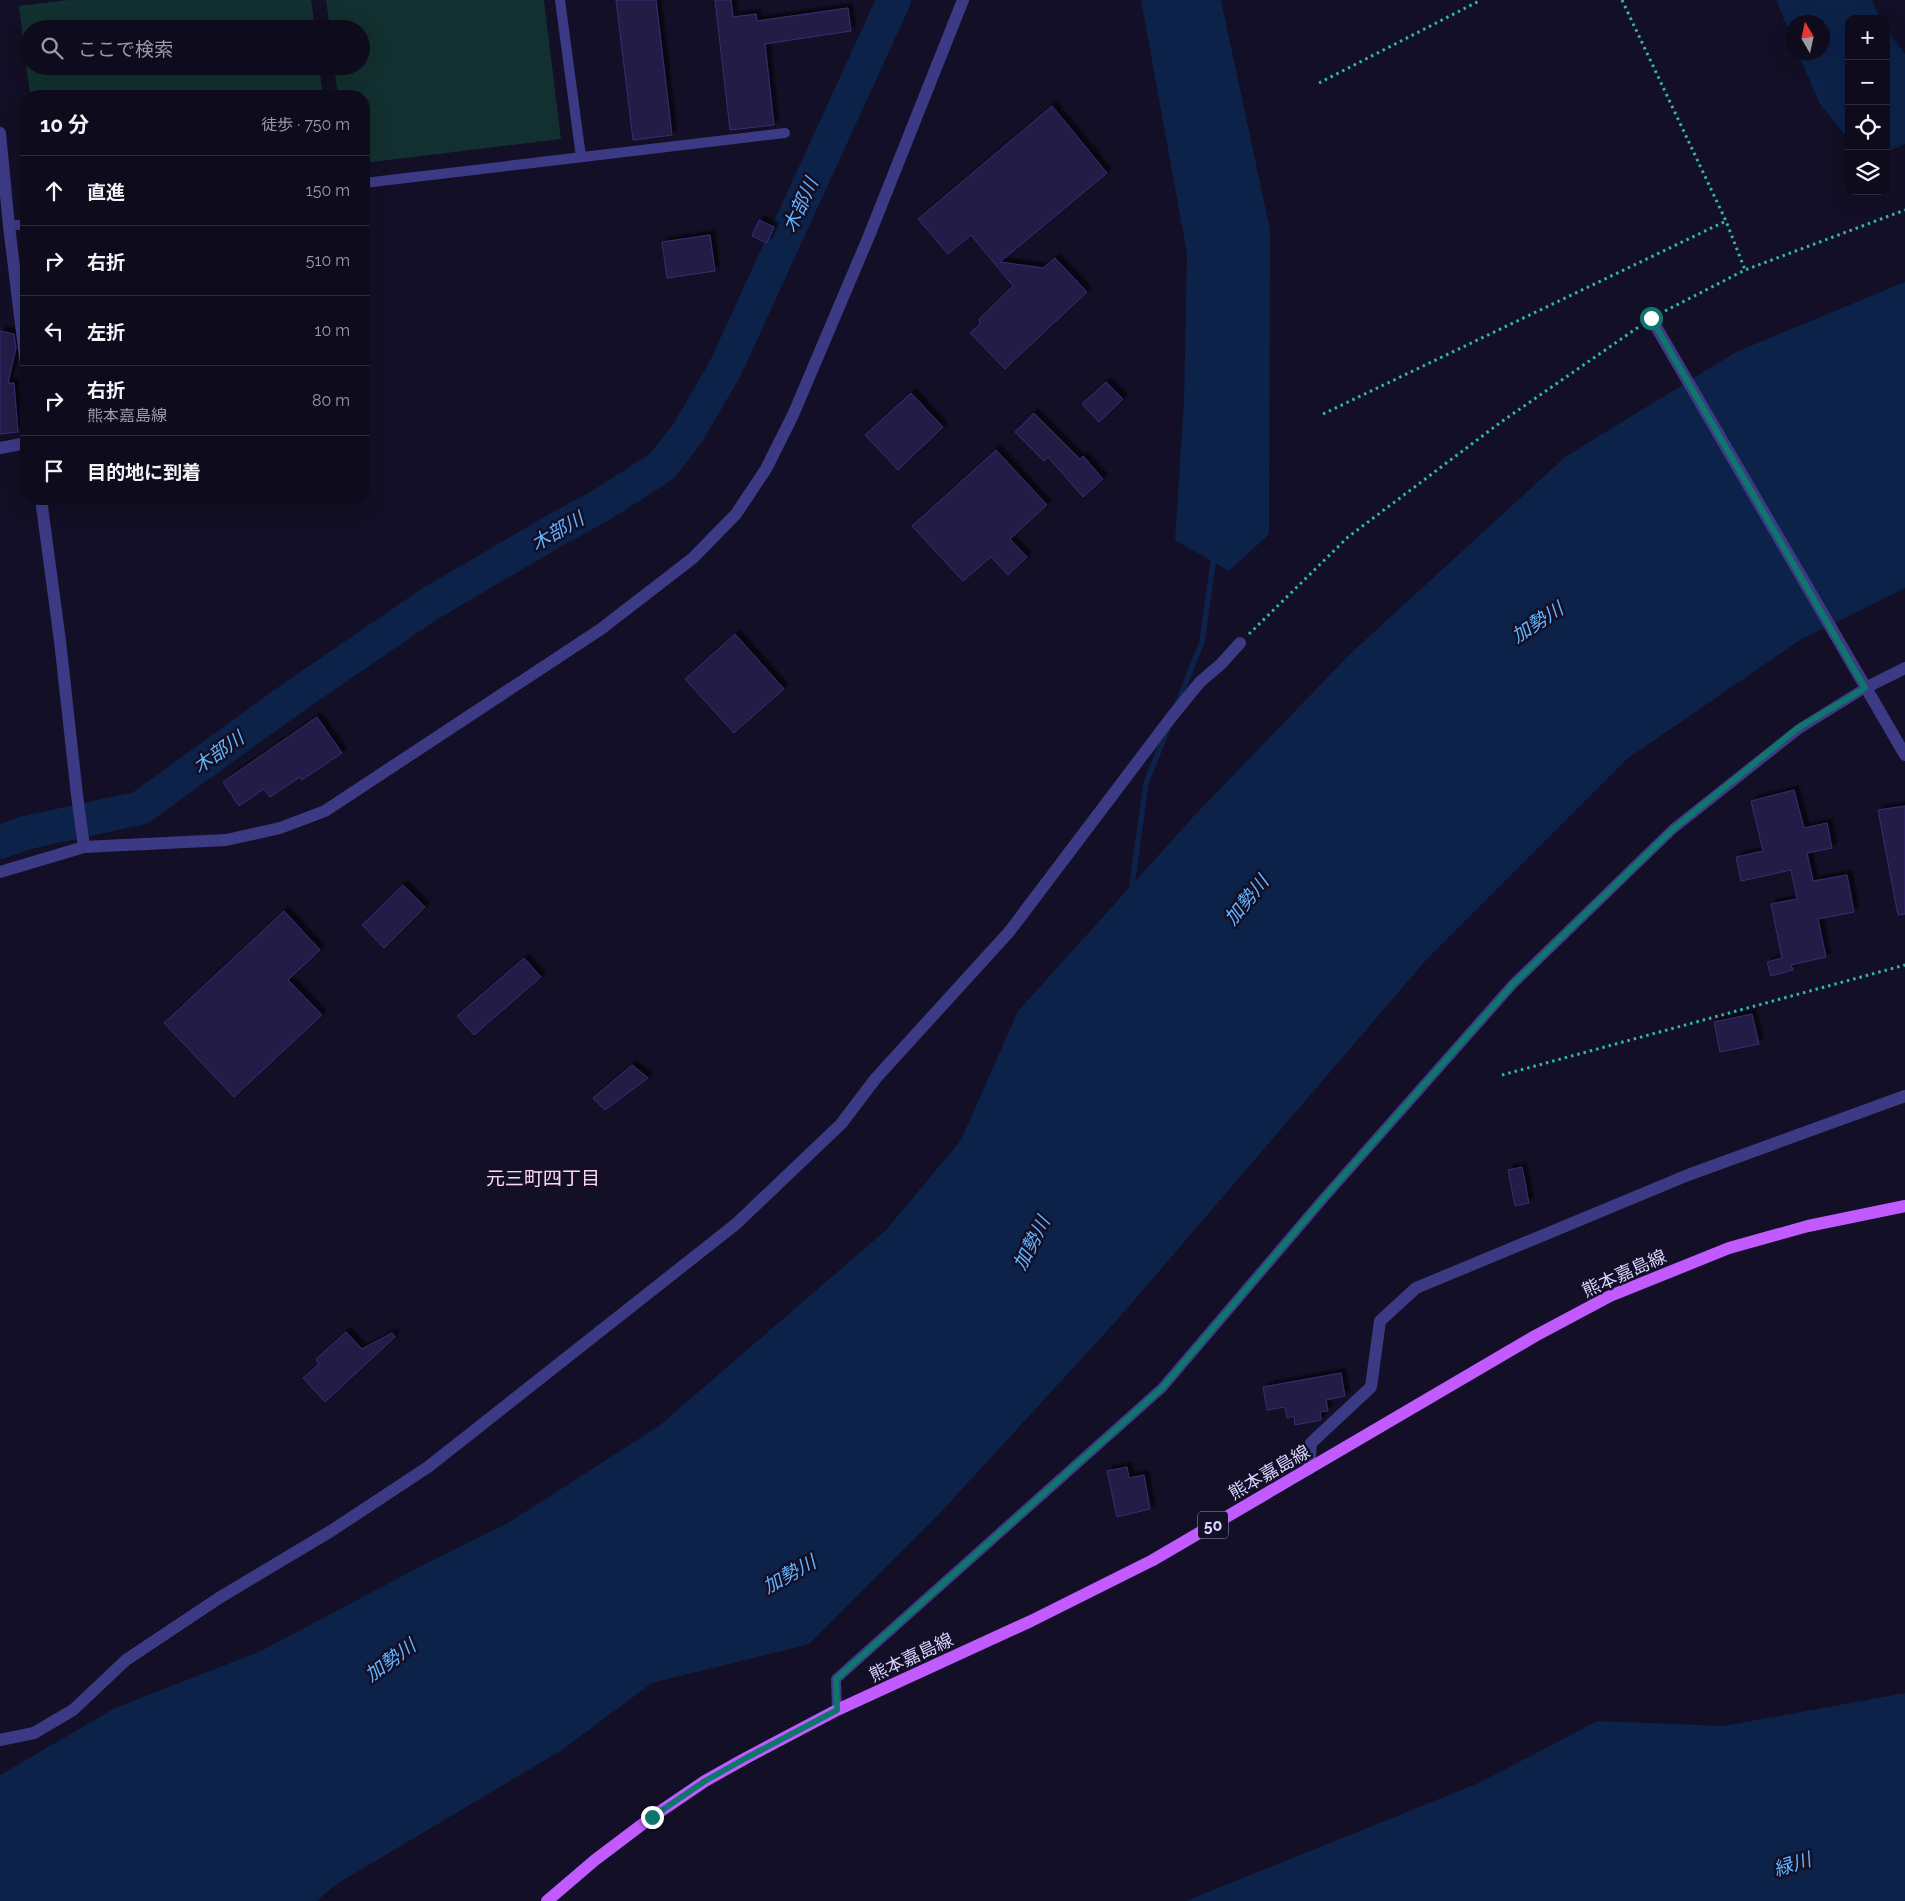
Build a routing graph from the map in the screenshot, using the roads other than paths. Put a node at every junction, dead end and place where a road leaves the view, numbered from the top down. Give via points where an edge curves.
1 (560, 0) edge
2 (963, 0) edge
3 (0, 133) edge
4 (785, 133) dead end
5 (581, 157) junction
6 (370, 183) edge
7 (20, 225) edge
8 (9, 226) junction
9 (20, 316) edge
10 (1651, 318) road end
11 (20, 444) edge
12 (0, 448) edge
13 (42, 505) edge
14 (1240, 643) road end
15 (1905, 668) edge
16 (1865, 688) junction
17 (1905, 755) edge
18 (84, 847) junction
19 (0, 872) edge
20 (1905, 1096) edge
21 (1905, 1206) edge
22 (1310, 1468) junction
23 (837, 1710) junction
24 (0, 1740) edge
25 (547, 1901) edge

1 - 5 lane
2 - 18 street via 793,415 766,469 736,514 693,558 601,629 325,811 280,828 226,840
3 - 8 street
4 - 5 lane
5 - 6 lane
7 - 8 lane
8 - 9 street
10 - 16 street
11 - 12 street
13 - 18 street
14 - 24 street via 1200,682 1173,715 1009,932 876,1078 842,1124 736,1224 428,1467 126,1660 73,1710 34,1733
15 - 16 street
16 - 17 street
16 - 23 lane via 1798,728 1673,829 1513,984 1162,1388 836,1679
18 - 19 street
20 - 22 street via 1688,1175 1416,1288 1380,1321 1371,1387 1310,1443
21 - 22 main road, 熊本嘉島線 / 50 via 1808,1226 1729,1248 1610,1296 1535,1336
22 - 23 main road, 熊本嘉島線 / 50 via 1153,1560 1032,1621
23 - 25 main road, 熊本嘉島線 / 50 via 705,1781 595,1860

